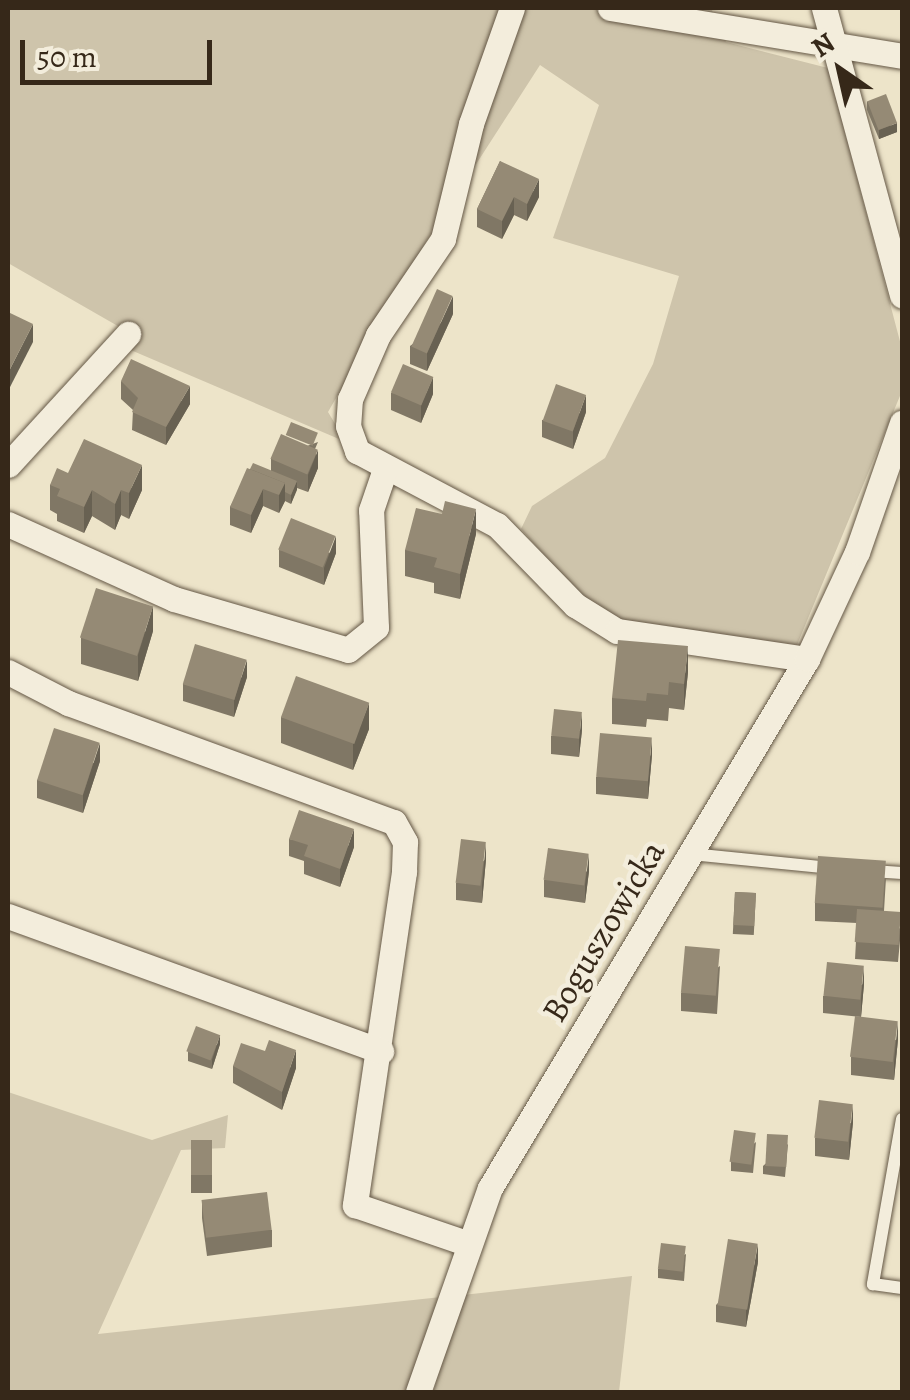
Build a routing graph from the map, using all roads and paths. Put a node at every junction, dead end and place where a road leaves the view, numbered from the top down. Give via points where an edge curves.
1 (512, 8) edge
2 (610, 8) edge
3 (824, 8) edge
4 (835, 44) junction
5 (902, 56) edge
6 (902, 296) edge
7 (128, 334) dead end
8 (902, 423) edge
9 (8, 465) edge
10 (385, 469) junction
11 (8, 524) edge
12 (807, 660) junction
13 (8, 672) edge
14 (690, 854) junction
15 (902, 873) edge
16 (8, 916) edge
17 (382, 1051) junction
18 (902, 1118) edge
19 (466, 1242) junction
20 (902, 1288) edge
21 (418, 1392) edge

1 - 10 street via 471,124 443,238 378,335 350,399 348,426 357,451
2 - 4 street
3 - 4 street
4 - 5 street
4 - 6 street
7 - 9 street
8 - 12 street, Boguszowicka via 856,552
10 - 11 street via 371,510 376,626 348,650 174,600
10 - 12 street via 496,524 575,605 617,632
12 - 14 street, Boguszowicka
13 - 17 street via 68,703 394,822 405,853
14 - 15 lane
14 - 19 street, Boguszowicka via 490,1188
16 - 17 street
17 - 19 street via 355,1205
18 - 20 lane via 873,1284
19 - 21 street, Boguszowicka

